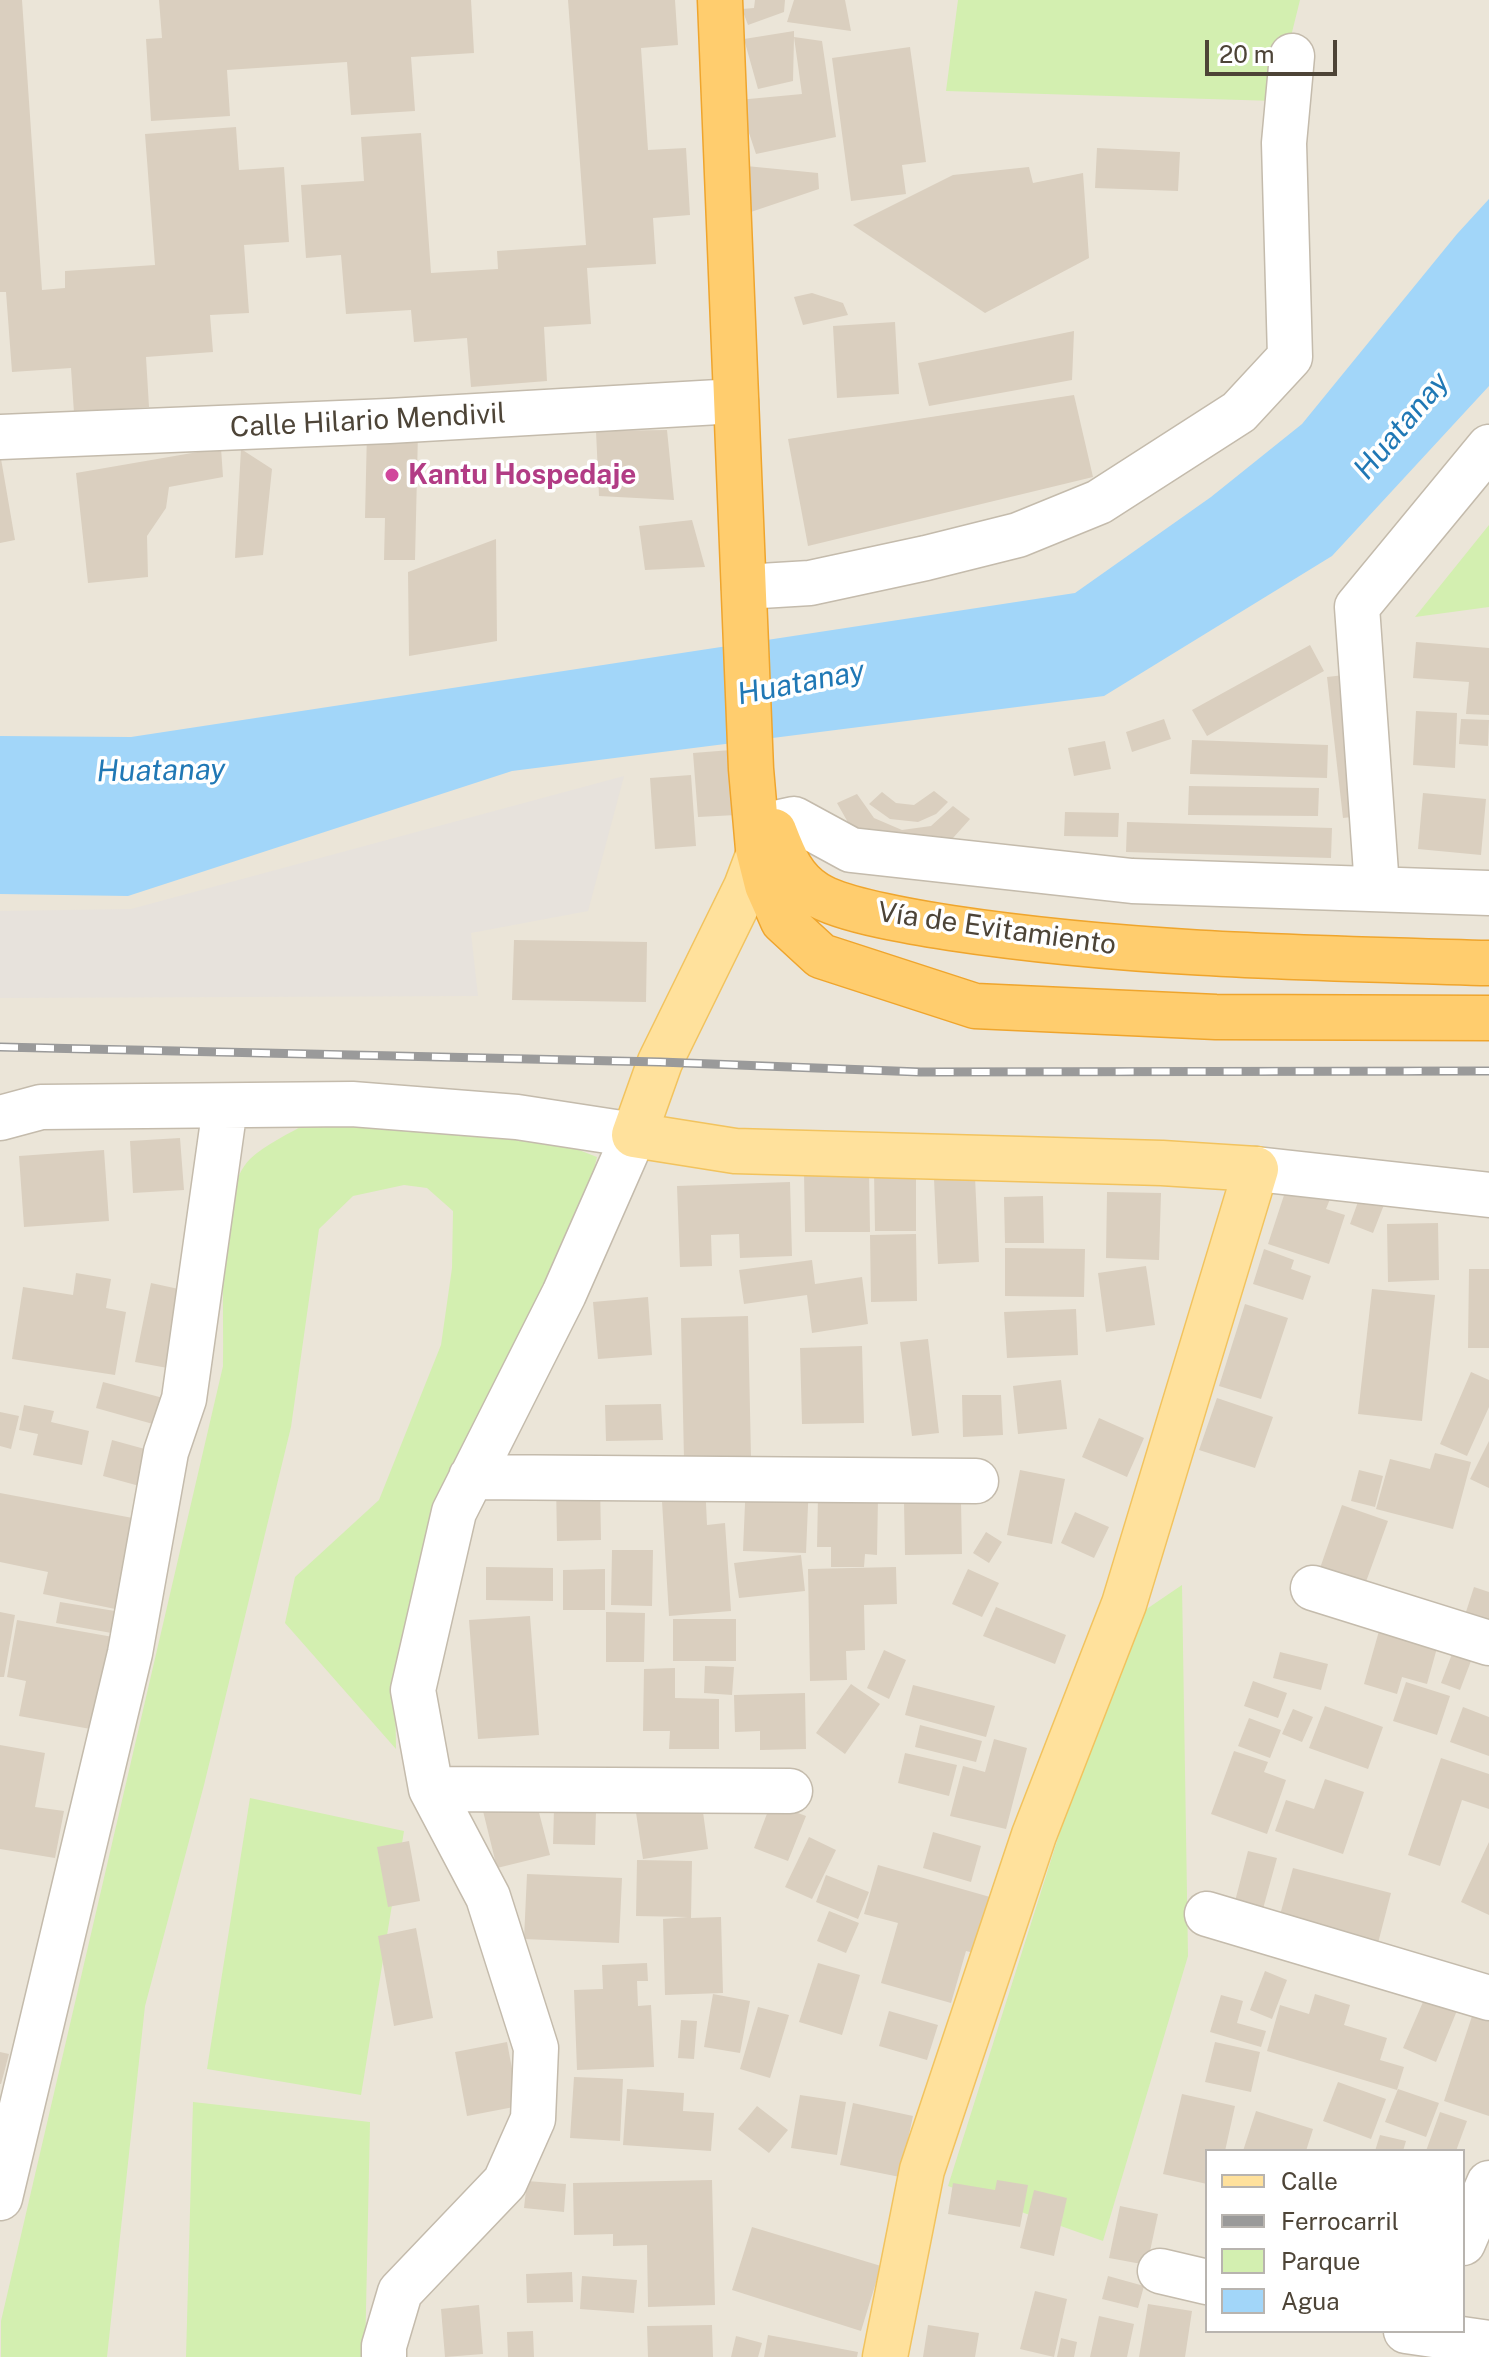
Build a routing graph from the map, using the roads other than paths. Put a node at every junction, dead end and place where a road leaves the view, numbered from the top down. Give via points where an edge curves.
1 (720, 0) edge
2 (1292, 56) dead end
3 (736, 401) junction
4 (0, 437) edge
5 (1489, 447) edge
6 (745, 601) junction
7 (765, 836) junction
8 (1377, 887) junction
9 (1489, 893) edge
10 (1489, 963) edge
11 (1489, 1018) edge
12 (225, 1107) junction
13 (0, 1118) edge
14 (634, 1135) junction
15 (1256, 1169) junction
16 (1489, 1195) edge
17 (471, 1477) junction
18 (976, 1481) dead end
19 (1313, 1588) dead end
20 (1489, 1643) edge
21 (431, 1789) junction
22 (790, 1791) dead end
23 (1207, 1914) dead end
24 (1489, 1998) edge
25 (1489, 2183) edge
26 (0, 2198) edge
27 (1465, 2238) edge
28 (1160, 2271) dead end
29 (1205, 2282) edge
30 (1423, 2339) edge
31 (1489, 2343) edge
32 (384, 2357) edge
33 (885, 2357) edge

1 - 3 highway, Vía de Evitamiento
2 - 6 street via 1284,143 1290,357 1239,412 1099,502 1018,535
3 - 4 street, Calle Hilario Mendivil
3 - 6 highway, Vía de Evitamiento
5 - 8 street via 1357,607
6 - 7 highway, Vía de Evitamiento via 751,756
7 - 8 street via 794,819 851,850 1132,881
7 - 10 highway, Vía de Evitamiento via 797,880 820,897 901,920 1184,954
7 - 11 highway, Vía de Evitamiento via 767,885 783,921 821,956 975,1006 1216,1017
7 - 14 main road via 746,887 660,1062
8 - 9 street
12 - 13 street via 41,1107
12 - 14 street via 352,1104 517,1117
12 - 26 street via 184,1399 166,1452 130,1653
14 - 15 main road via 735,1151
14 - 17 street via 564,1294
15 - 16 street
15 - 33 main road via 1124,1604 1034,1835 922,2170
17 - 18 street
17 - 21 street via 454,1512 413,1690
19 - 20 street
21 - 22 street
21 - 32 street via 488,1897 536,2048 533,2119 505,2182 400,2292
23 - 24 street
25 - 27 street
28 - 29 street
30 - 31 street

